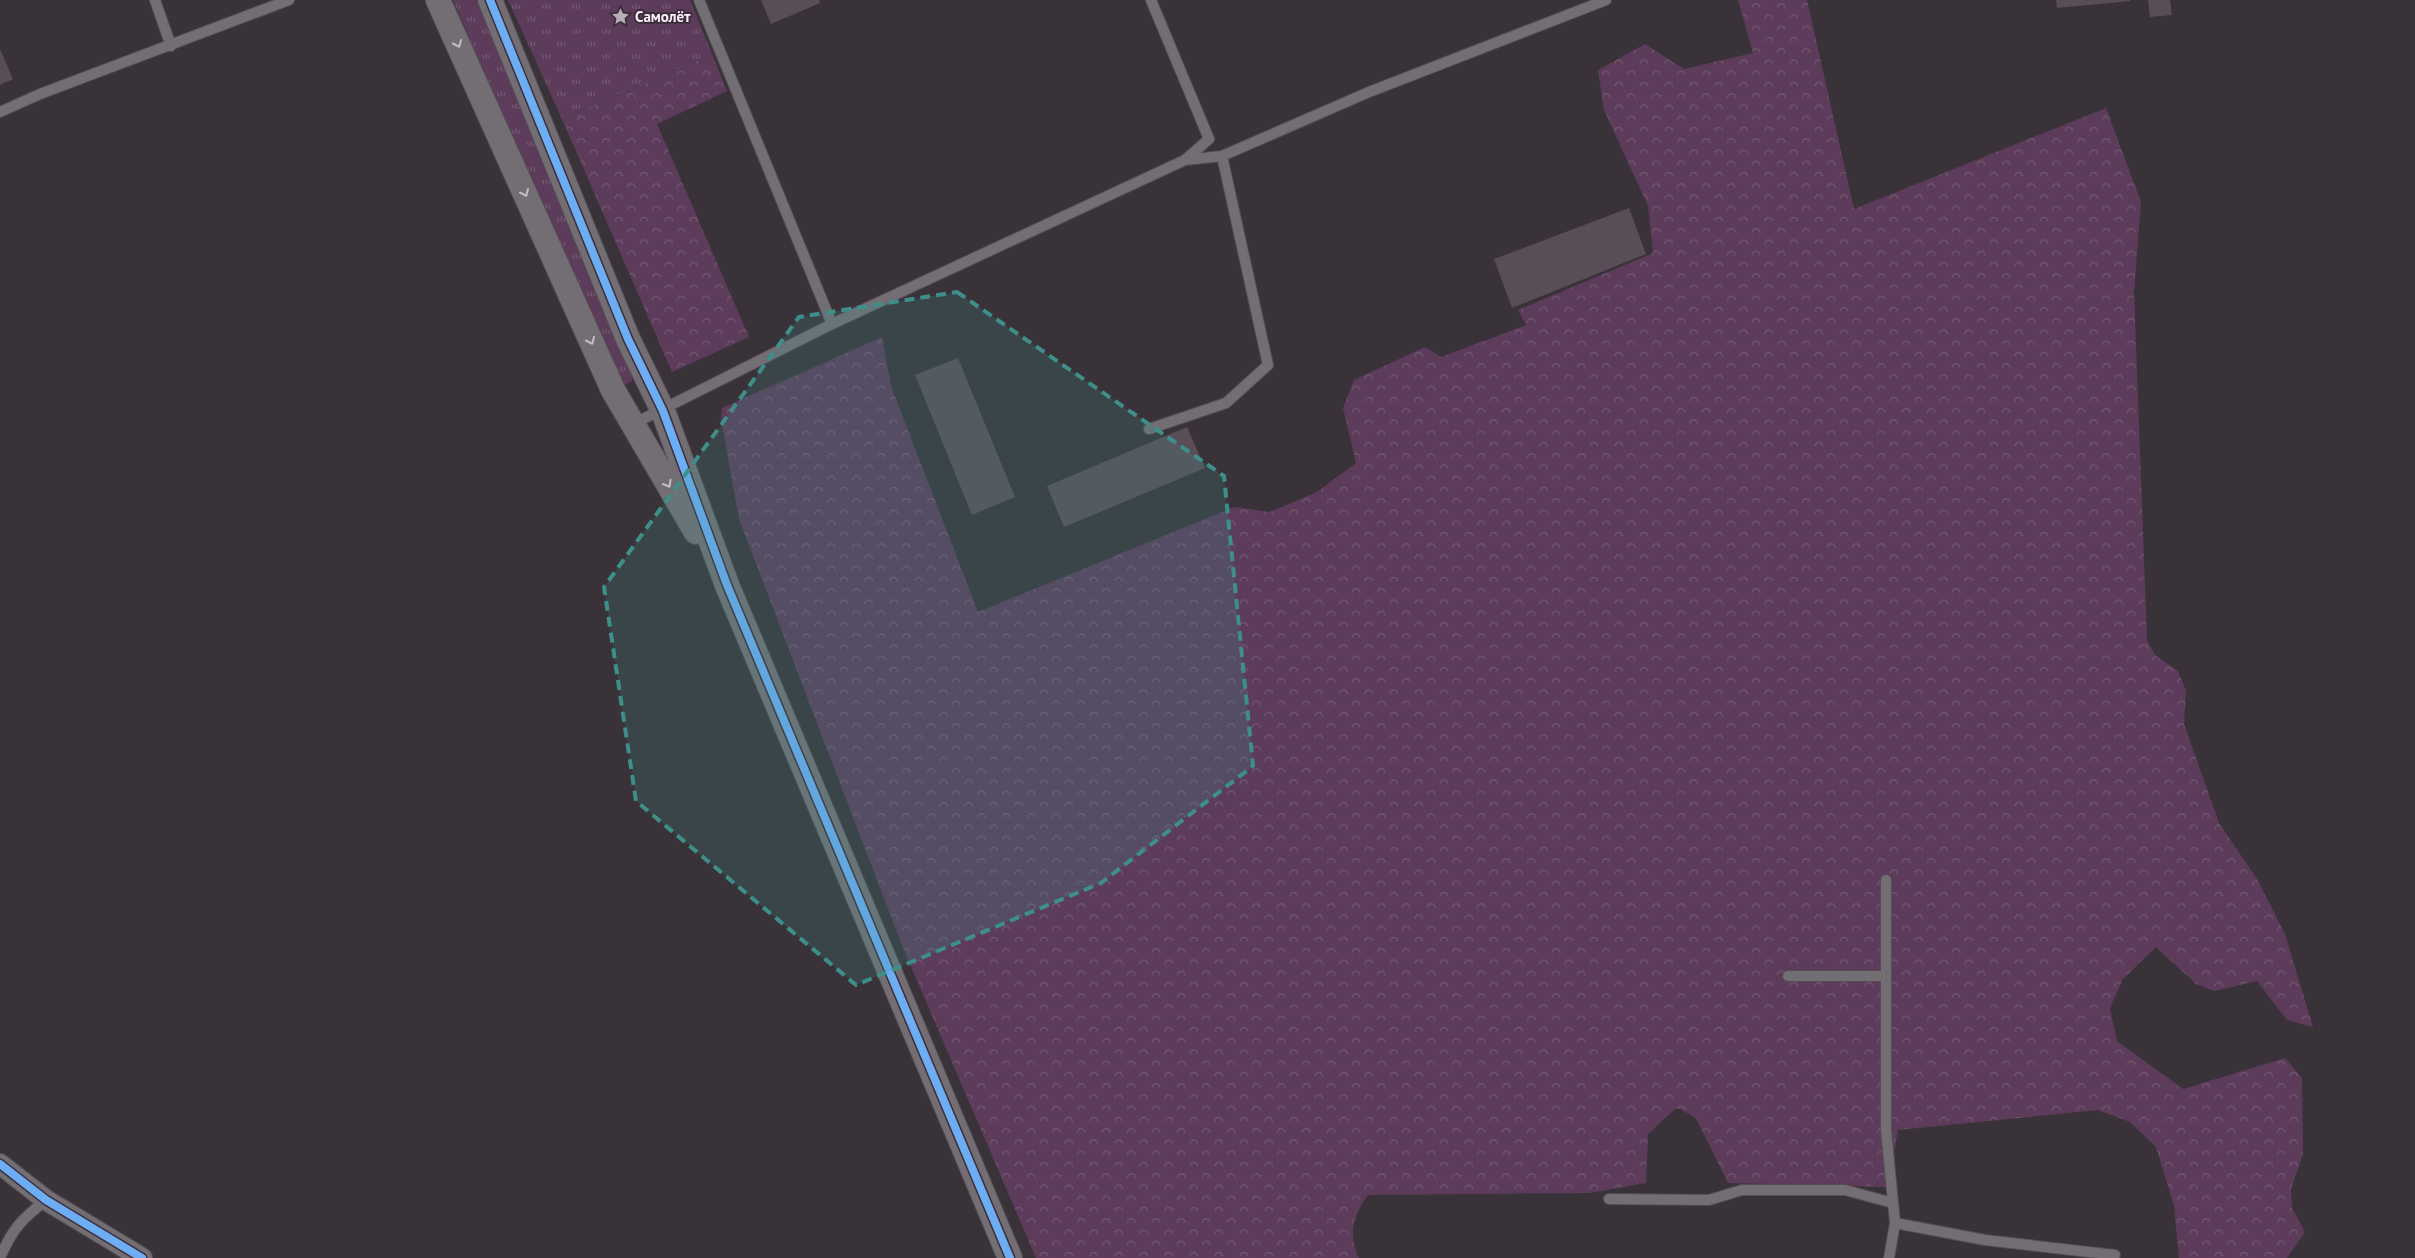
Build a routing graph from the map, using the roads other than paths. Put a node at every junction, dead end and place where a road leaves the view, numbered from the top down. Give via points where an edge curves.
1 (155, 0) edge
2 (289, 0) edge
3 (438, 0) edge
4 (490, 0) edge
5 (699, 0) edge
6 (1151, 0) edge
7 (1606, 0) edge
8 (172, 46) junction
9 (0, 112) edge
10 (1222, 156) junction
11 (1185, 160) junction
12 (832, 324) junction
13 (663, 410) junction
14 (633, 424) junction
15 (1149, 429) dead end
16 (727, 585) junction
17 (1886, 880) dead end
18 (1788, 976) dead end
19 (1886, 976) junction
20 (0, 1164) edge
21 (1609, 1199) dead end
22 (46, 1200) junction
23 (1893, 1204) junction
24 (1895, 1222) junction
25 (2116, 1255) dead end
26 (0, 1258) edge
27 (142, 1258) edge
28 (1010, 1258) edge
29 (1889, 1258) edge

1 - 8 lane
2 - 8 lane
3 -> 14 street via 614,390
4 - 13 street via 628,339
5 - 12 lane
6 - 11 lane via 1209,139
7 - 10 lane via 1369,92
8 - 9 lane
10 - 11 lane
10 - 15 lane via 1268,365 1226,403
11 - 12 lane
12 - 13 lane
13 - 14 lane
13 - 16 street
14 -> 16 street
16 - 28 street
17 - 19 lane
18 - 19 lane
19 - 23 lane via 1886,1130
20 - 22 street
21 - 23 lane via 1709,1200 1742,1190 1845,1190
22 - 26 lane via 21,1220
22 - 27 street
23 - 24 lane
24 - 25 lane via 1985,1240
24 - 29 lane

